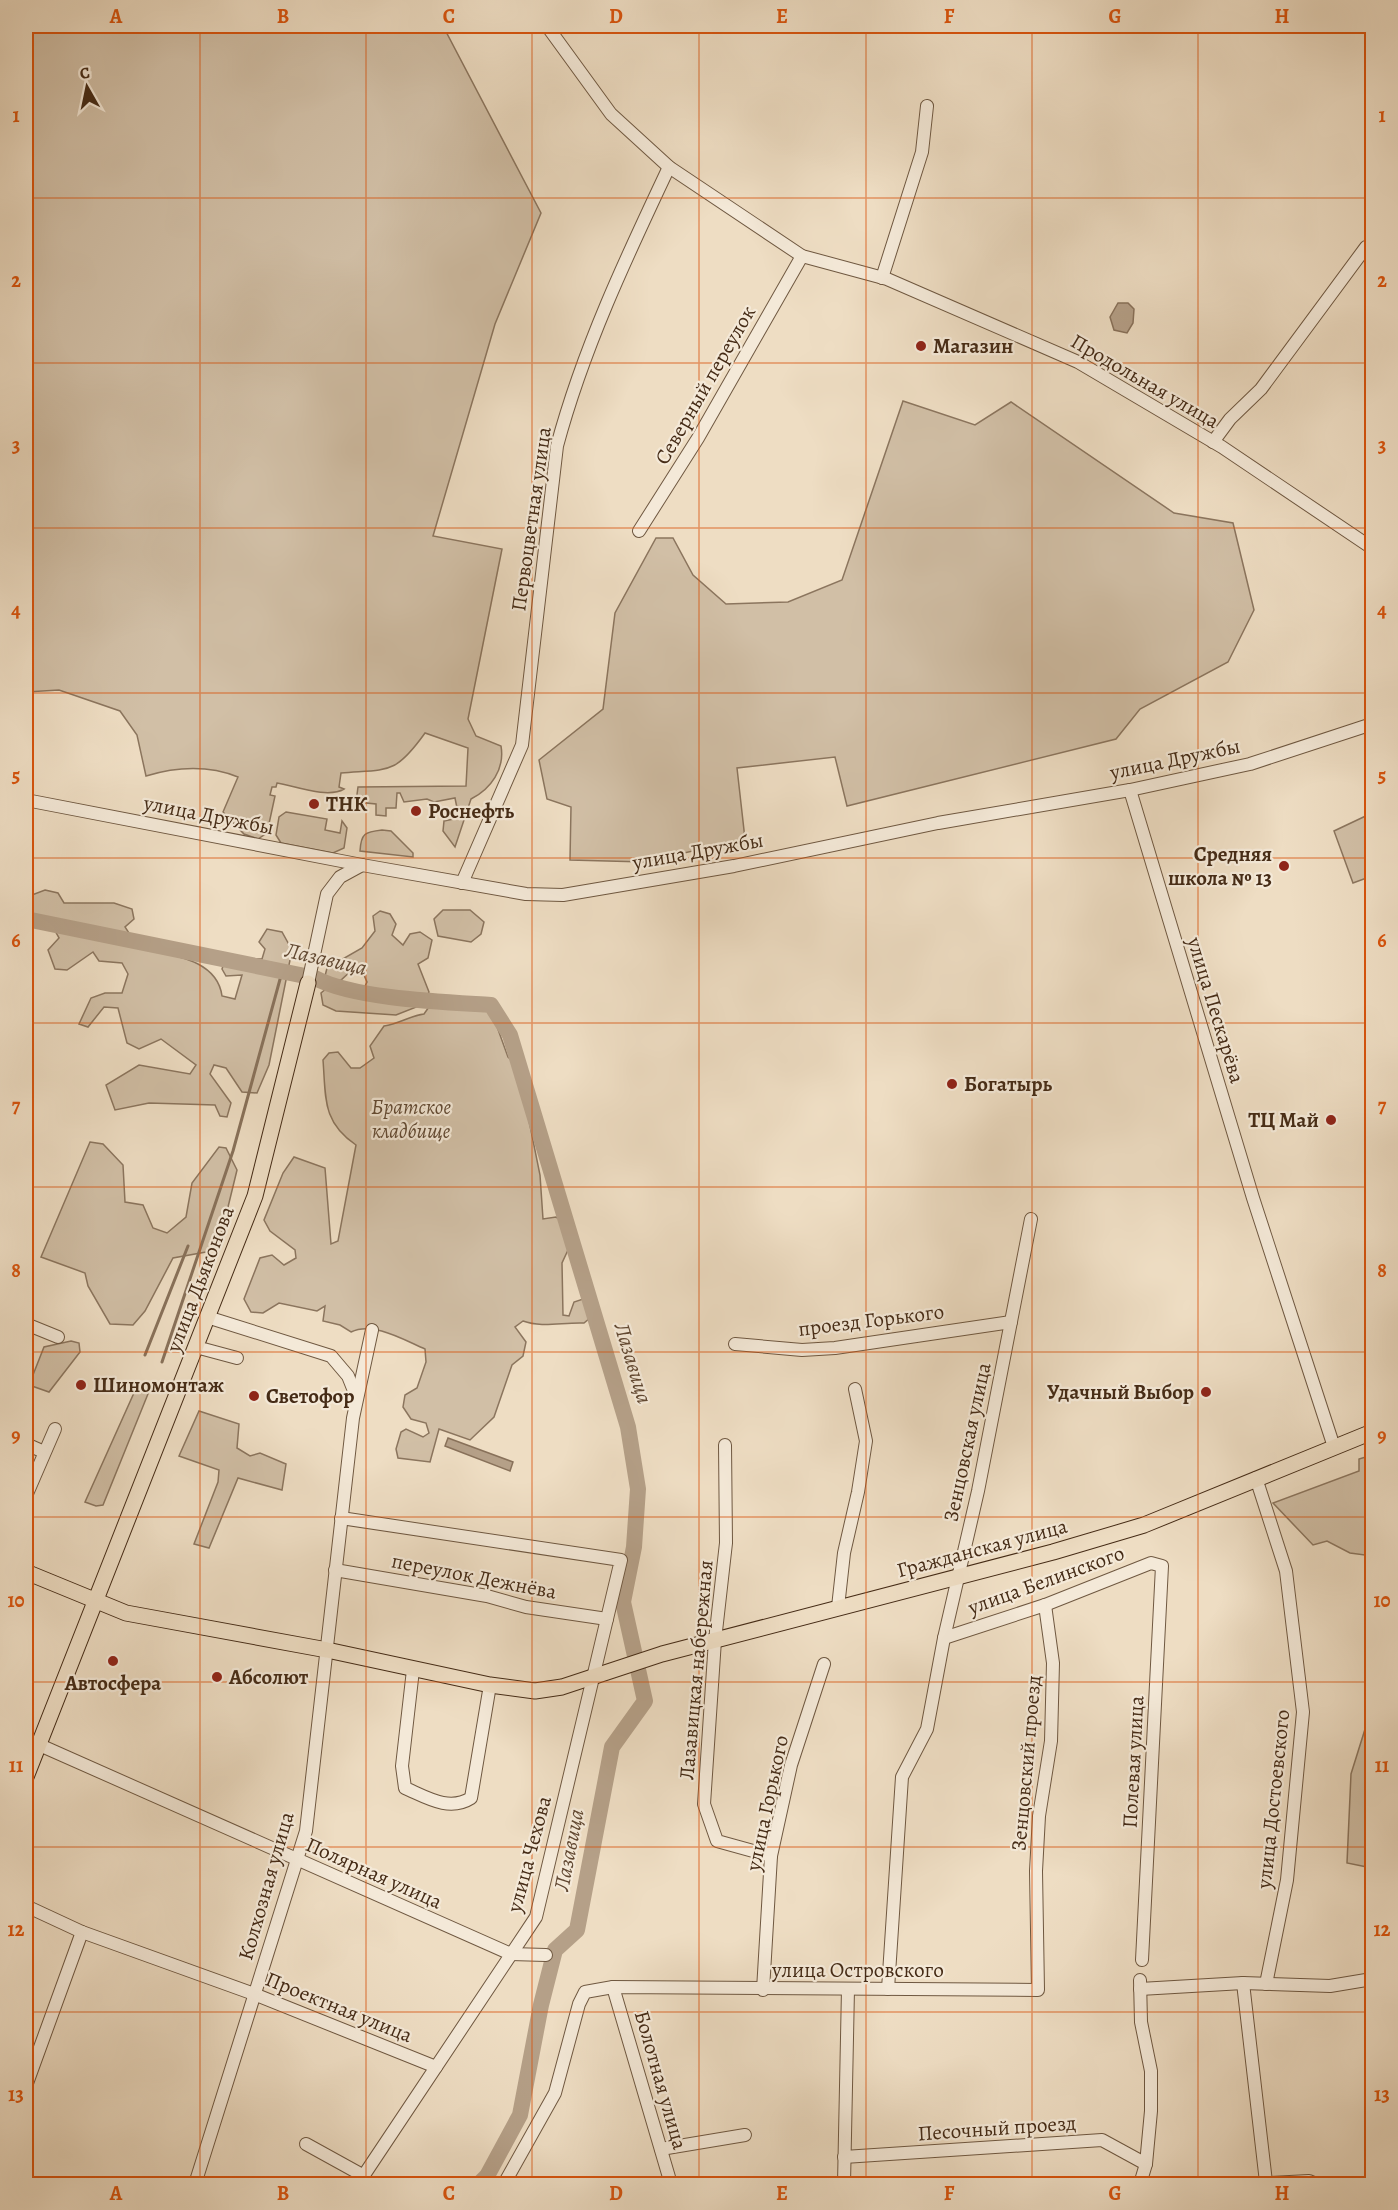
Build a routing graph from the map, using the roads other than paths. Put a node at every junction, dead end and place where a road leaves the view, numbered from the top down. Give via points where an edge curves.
1 (547, 26) edge
2 (927, 106) dead end
3 (669, 167) junction
4 (1366, 247) dead end
5 (802, 256) junction
6 (882, 278) junction
7 (1213, 441) junction
8 (639, 531) dead end
9 (1372, 548) edge
10 (1372, 724) edge
11 (1130, 790) junction
12 (26, 800) edge
13 (362, 865) junction
14 (462, 883) junction
15 (308, 983) joint
16 (1031, 1219) dead end
17 (207, 1317) junction
18 (1011, 1323) junction
19 (26, 1324) edge
20 (372, 1330) dead end
21 (58, 1337) dead end
22 (735, 1344) dead end
23 (196, 1347) junction
24 (237, 1358) dead end
25 (855, 1389) dead end
26 (356, 1396) junction
27 (55, 1429) dead end
28 (1372, 1432) edge
29 (26, 1444) edge
30 (725, 1445) dead end
31 (1334, 1447) junction
32 (44, 1452) junction
33 (1256, 1478) junction
34 (26, 1496) edge
35 (341, 1518) junction
36 (1162, 1566) joint
37 (335, 1570) junction
38 (26, 1572) edge
39 (957, 1578) junction
40 (96, 1602) junction
41 (1045, 1605) junction
42 (838, 1607) junction
43 (607, 1619) junction
44 (944, 1638) junction
45 (715, 1640) junction
46 (327, 1650) junction
47 (824, 1664) dead end
48 (413, 1670) junction
49 (593, 1678) junction
50 (490, 1685) junction
51 (32, 1743) edge
52 (26, 1777) edge
53 (771, 1856) junction
54 (297, 1860) junction
55 (26, 1906) edge
56 (1037, 1924) joint
57 (82, 1932) junction
58 (511, 1954) junction
59 (546, 1955) dead end
60 (1142, 1960) dead end
61 (1372, 1979) edge
62 (1243, 1983) junction
63 (1266, 1984) junction
64 (613, 1988) junction
65 (848, 1989) junction
66 (888, 1989) junction
67 (762, 1990) junction
68 (254, 1994) junction
69 (436, 2067) junction
70 (26, 2086) edge
71 (745, 2135) dead end
72 (306, 2144) dead end
73 (661, 2149) junction
74 (844, 2157) junction
75 (1146, 2164) junction
76 (361, 2180) edge
77 (1266, 2182) junction
78 (195, 2184) edge
79 (504, 2184) edge
80 (671, 2184) edge
81 (844, 2184) edge
82 (1140, 2184) edge
83 (1247, 2184) edge
84 (1316, 2184) edge

1 - 3 street, Продольная улица via 611,114
2 - 6 street via 922,152
3 - 5 street, Продольная улица
3 - 14 street, Первоцветная улица via 613,286 568,406 557,446 522,745
4 - 7 street via 1261,389
5 - 6 street, Продольная улица
5 - 8 street, Северный переулок via 698,438
6 - 7 street, Продольная улица via 1078,362
7 - 9 street, Продольная улица
10 - 11 street, улица Дружбы via 1250,764
11 - 14 street, улица Дружбы via 563,895 526,894
11 - 31 street, улица Пескарёва via 1253,1198
12 - 13 street, улица Дружбы
13 - 14 street, улица Дружбы
13 - 15 street, улица Дьяконова via 340,877 327,894
15 - 17 main road, улица Дьяконова via 255,1196
16 - 18 street, Зенцовская улица
17 - 23 main road, улица Дьяконова
17 - 26 street via 331,1356 348,1376
18 - 22 street, проезд Горького via 835,1348 802,1350
18 - 39 street, Зенцовская улица
19 - 21 street
20 - 26 street, Колхозная улица
23 - 24 street
23 - 40 main road, улица Дьяконова
25 - 42 street via 866,1441 844,1553
26 - 35 street, Колхозная улица
27 - 32 street
28 - 31 main road, Гражданская улица
29 - 32 street
30 - 45 street, Лазавицкая набережная via 726,1543
31 - 33 main road, Гражданская улица
32 - 34 street
33 - 39 main road, Гражданская улица via 1144,1525
33 - 63 street, улица Достоевского via 1286,1571 1303,1712 1287,1880
35 - 37 street, Колхозная улица
35 - 43 street, улица Чехова via 621,1560
36 - 41 street, улица Белинского via 1151,1563
36 - 60 street, Полевая улица
37 - 43 street, переулок Дежнёва
37 - 46 street, Колхозная улица
38 - 40 main road, Гражданская улица
39 - 42 main road, Гражданская улица
39 - 44 street, Зенцовская улица
40 - 46 main road, Гражданская улица via 126,1613
40 - 51 main road, улица Дьяконова
41 - 44 street, улица Белинского
41 - 56 street, Зенцовский проезд via 1053,1663 1051,1742 1039,1816
42 - 45 main road, Гражданская улица
43 - 49 street, улица Чехова
44 - 66 street, Зенцовская улица via 927,1729 902,1777
45 - 49 main road, Гражданская улица
45 - 53 street, Лазавицкая набережная via 704,1804 717,1841
46 - 48 main road, Гражданская улица
46 - 54 street, Колхозная улица via 306,1831
47 - 53 street, улица Горького via 791,1766
48 - 50 main road, Гражданская улица
48 - 50 street via 402,1766 405,1788 437,1802 461,1804 471,1798
49 - 50 main road, Гражданская улица via 535,1691
49 - 58 street, улица Чехова via 536,1917
51 - 52 main road, улица Дьяконова
51 - 54 street, Полярная улица
53 - 67 street, улица Горького
54 - 58 street, Полярная улица
54 - 68 street, Колхозная улица
55 - 57 street, Проектная улица
56 - 66 street, улица Островского via 1038,1990
57 - 68 street, Проектная улица
57 - 70 street
58 - 59 street, Полярная улица
58 - 69 street, улица Чехова
61 - 63 street via 1330,1986
62 - 63 street
62 - 75 street via 1140,1984 1141,2022 1151,2071
62 - 77 street
64 - 67 street, улица Островского
64 - 73 street, Болотная улица
64 - 79 street via 585,1992 555,2093
65 - 66 street, улица Островского
65 - 67 street, улица Островского
65 - 74 street
68 - 69 street, Проектная улица
68 - 78 street, Колхозная улица
69 - 76 street, улица Чехова
71 - 73 street
72 - 76 street
73 - 80 street, Болотная улица
74 - 75 street, Песочный проезд via 1102,2140
74 - 81 street
75 - 82 street
77 - 83 street
77 - 84 street

